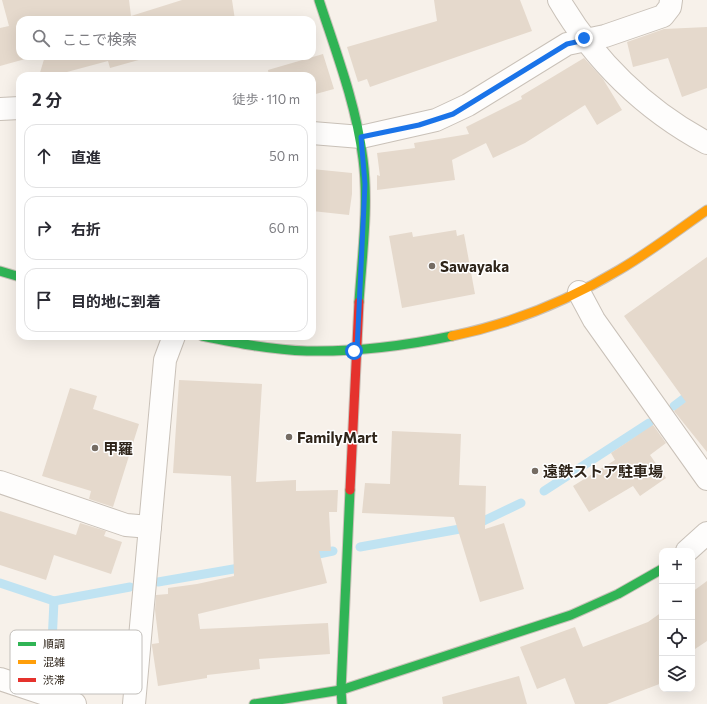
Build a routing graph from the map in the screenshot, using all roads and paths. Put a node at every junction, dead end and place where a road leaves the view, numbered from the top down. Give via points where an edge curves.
1 (318, 0) edge
2 (559, 0) edge
3 (671, 0) edge
4 (585, 40) junction
5 (16, 108) edge
6 (0, 109) edge
7 (316, 133) edge
8 (361, 137) junction
9 (707, 143) edge
10 (707, 210) edge
11 (0, 270) edge
12 (16, 276) edge
13 (579, 292) junction
14 (172, 340) edge
15 (224, 340) edge
16 (357, 350) junction
17 (707, 479) edge
18 (0, 482) edge
19 (150, 527) junction
20 (707, 533) edge
21 (690, 548) edge
22 (659, 571) edge
23 (141, 630) edge
24 (0, 679) edge
25 (10, 682) edge
26 (340, 690) junction
27 (45, 694) edge
28 (135, 694) edge
29 (75, 704) edge
30 (134, 704) edge
31 (254, 704) edge
32 (342, 704) edge

1 - 8 street via 356,114
2 - 4 street
3 - 4 street via 670,7 663,16 605,36
4 - 8 street via 567,44 453,114 419,125
4 - 9 street via 623,83 670,120
5 - 6 street
7 - 8 street
8 - 16 street via 365,184
10 - 13 street via 646,253
11 - 12 street
13 - 16 street via 527,315 484,329 441,340
13 - 17 street via 594,320
14 - 19 street via 165,360
15 - 16 street via 263,347
16 - 26 street
18 - 19 street via 126,525
19 - 23 street
20 - 21 street
22 - 26 street via 617,595 571,615
24 - 25 street
26 - 31 street
26 - 32 street
27 - 29 street
28 - 30 street

